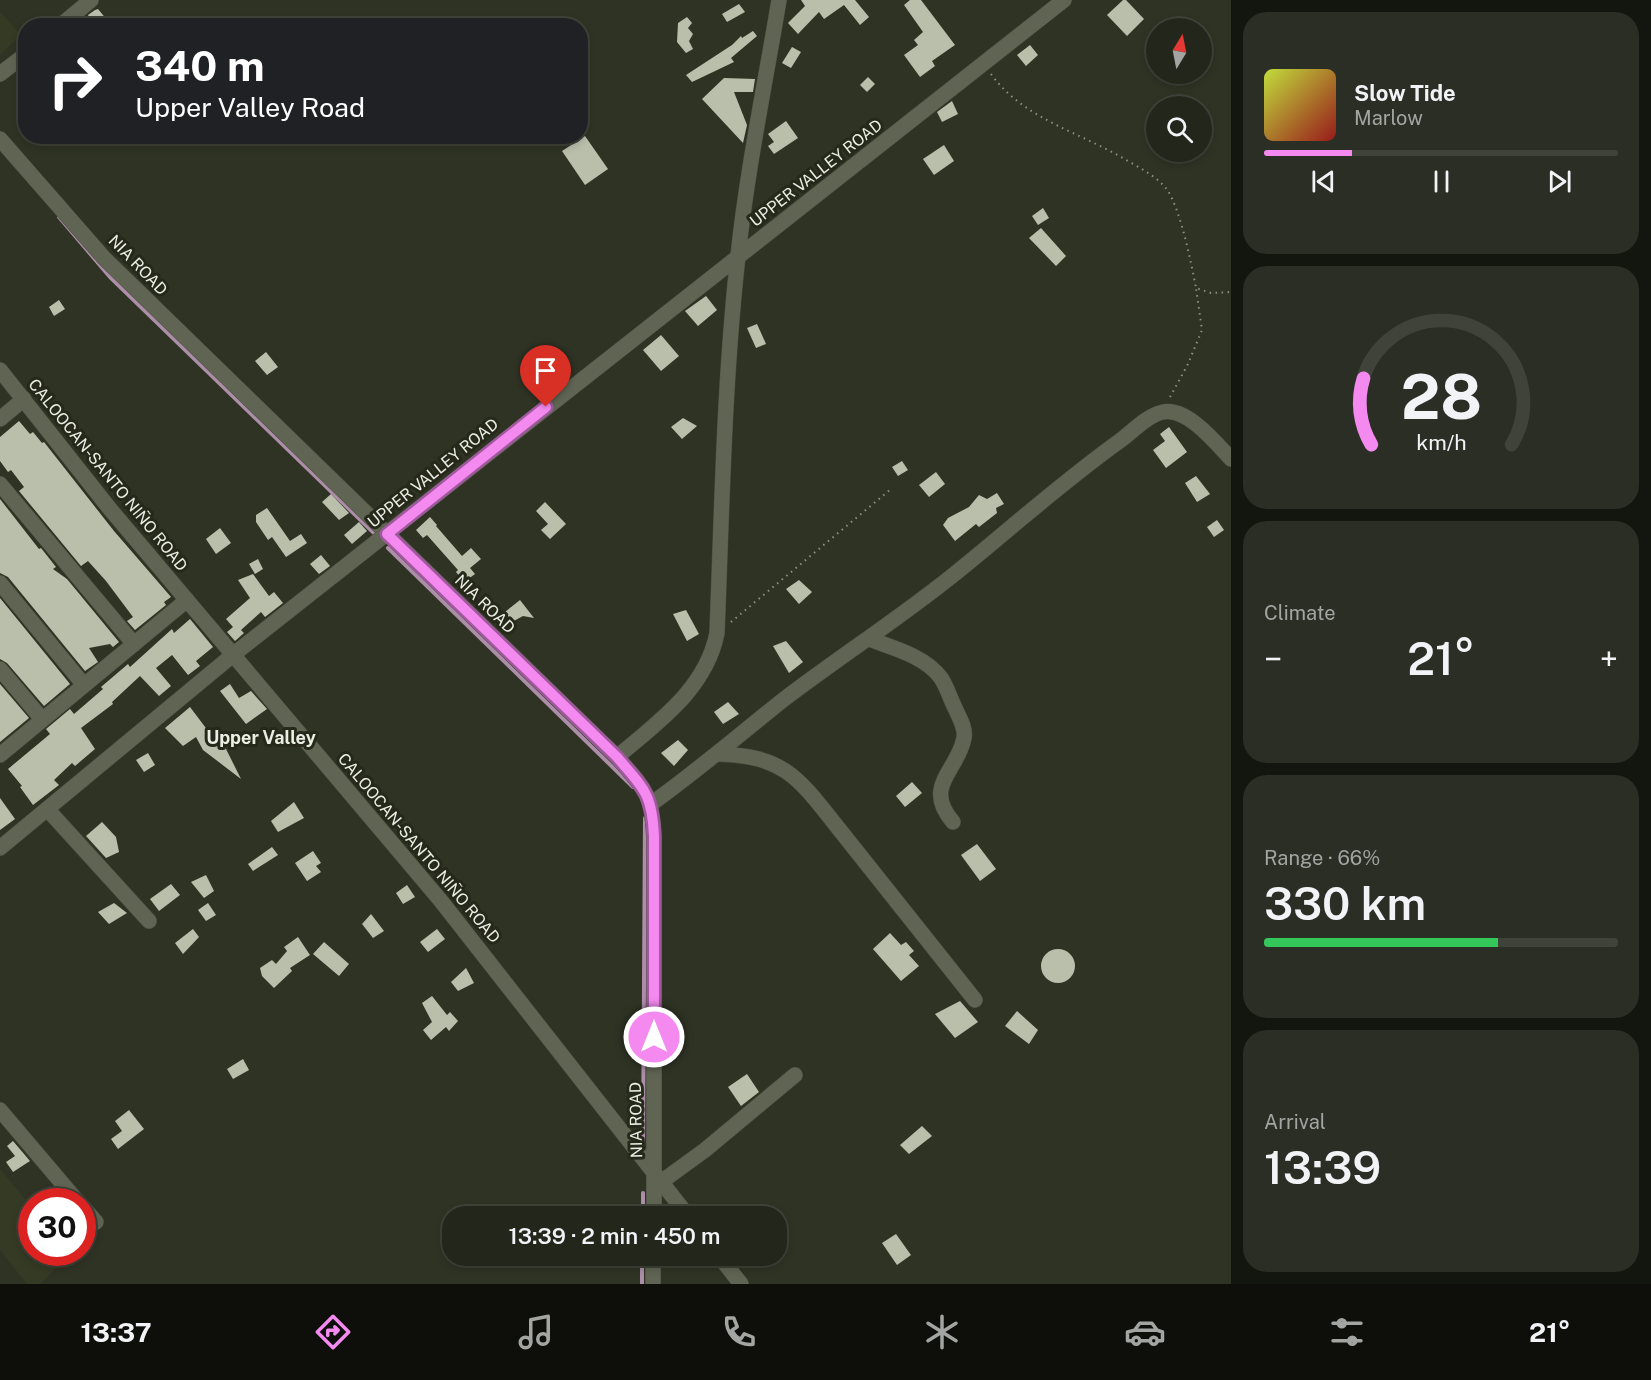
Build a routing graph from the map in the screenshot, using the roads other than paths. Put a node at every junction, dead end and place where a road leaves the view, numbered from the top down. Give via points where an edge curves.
1 (91, 0) edge
2 (779, 0) edge
3 (1064, 0) edge
4 (70, 18) edge
5 (18, 60) edge
6 (0, 74) edge
7 (0, 139) edge
8 (737, 256) junction
9 (0, 370) edge
10 (24, 399) junction
11 (0, 419) edge
12 (1231, 459) edge
13 (3, 495) edge
14 (387, 534) junction
15 (0, 583) edge
16 (187, 600) junction
17 (869, 639) junction
18 (134, 644) junction
19 (234, 654) junction
20 (0, 669) edge
21 (84, 684) junction
22 (42, 719) junction
23 (718, 754) junction
24 (0, 755) edge
25 (617, 757) junction
26 (651, 804) junction
27 (48, 810) junction
28 (953, 822) dead end
29 (1, 844) edge
30 (149, 921) dead end
31 (975, 1000) dead end
32 (795, 1075) dead end
33 (0, 1110) edge
34 (658, 1178) junction
35 (66, 1188) edge
36 (655, 1206) edge
37 (680, 1206) edge
38 (653, 1266) edge
39 (727, 1266) edge
40 (653, 1284) edge
41 (741, 1284) edge

1 - 4 street
2 - 8 street
3 - 8 street, UPPER VALLEY ROAD
5 - 6 street
7 - 14 street, NIA ROAD via 104,258
8 - 14 street, UPPER VALLEY ROAD
8 - 25 street via 717,633 711,658 686,695
9 - 10 street, CALOOCAN-SANTO NIÑO ROAD
10 - 11 street
10 - 16 street, CALOOCAN-SANTO NIÑO ROAD
12 - 17 street via 1188,418 1175,412 1157,414
13 - 18 street
14 - 19 street, UPPER VALLEY ROAD
14 - 25 street, NIA ROAD
15 - 21 street
16 - 18 street
16 - 19 street, CALOOCAN-SANTO NIÑO ROAD
17 - 23 street
17 - 28 street via 906,653 941,678 964,737 942,782 942,805
18 - 21 street
19 - 27 street, UPPER VALLEY ROAD
19 - 34 street, CALOOCAN-SANTO NIÑO ROAD via 448,910
20 - 22 street
21 - 22 street
22 - 24 street
23 - 26 street
23 - 31 street via 756,757 790,773 836,824
25 - 26 street, NIA ROAD
26 - 34 street, NIA ROAD
27 - 29 street, UPPER VALLEY ROAD
27 - 30 street
32 - 34 street via 705,1150
33 - 35 street
34 - 36 street, NIA ROAD
34 - 37 street, CALOOCAN-SANTO NIÑO ROAD
38 - 40 street
39 - 41 street

